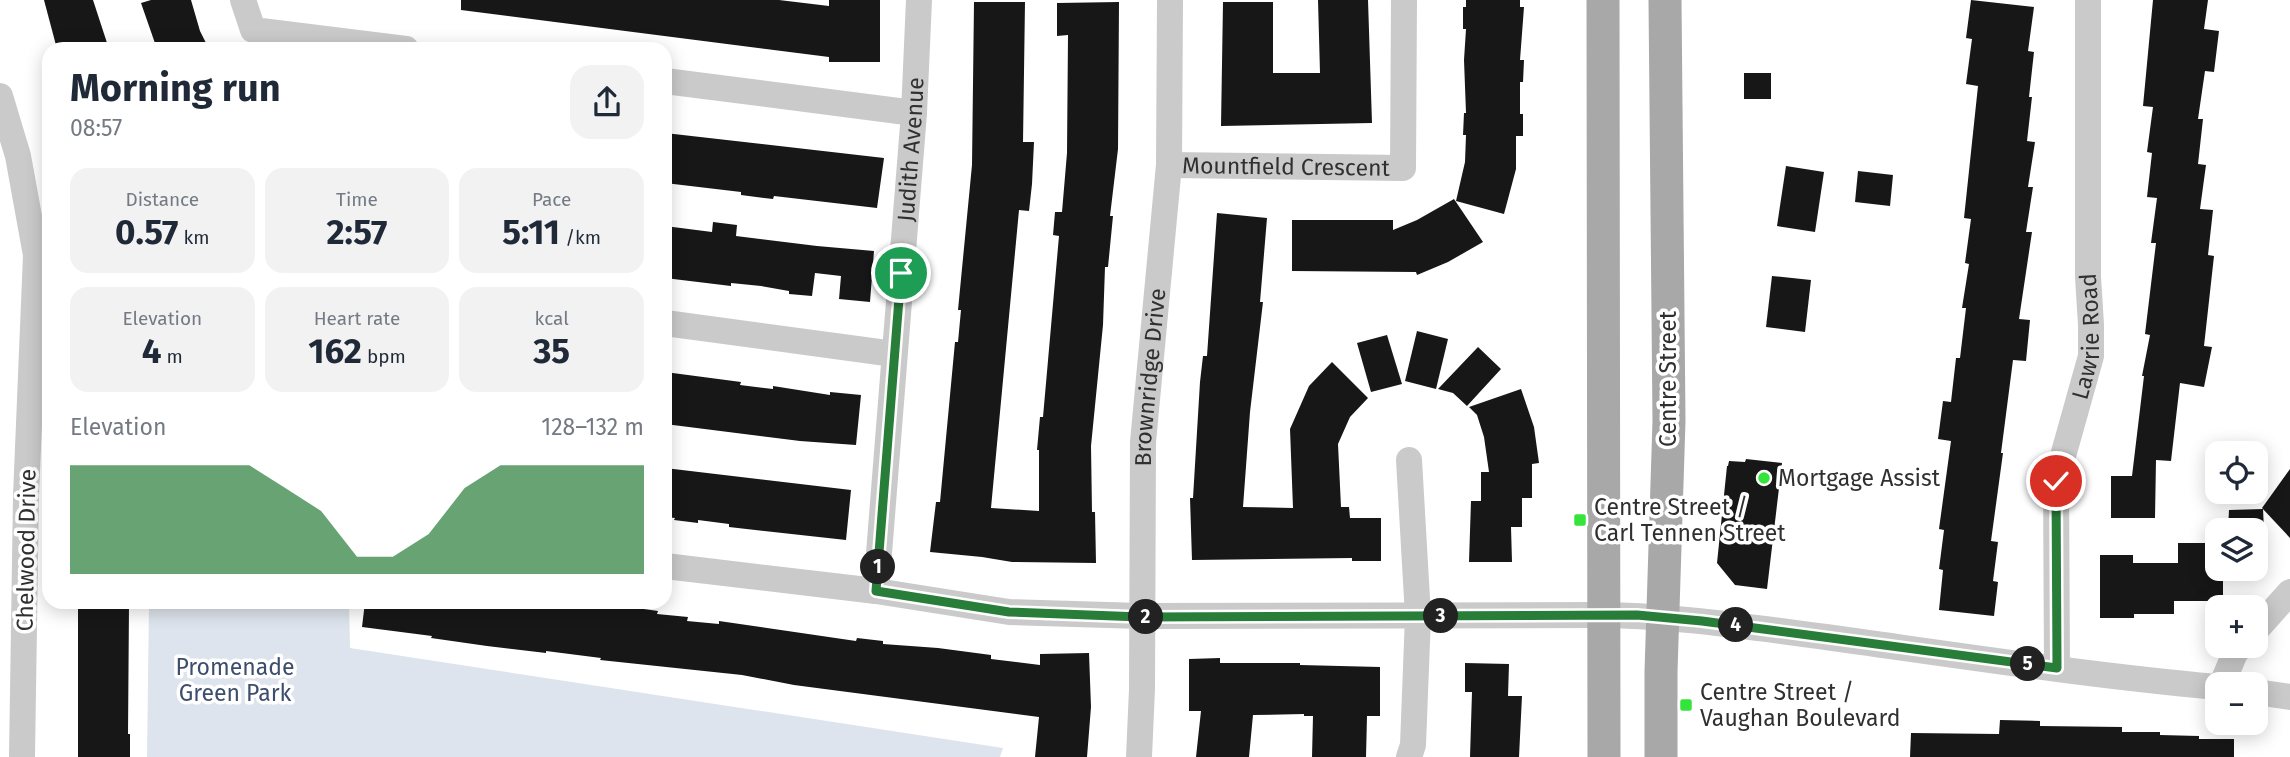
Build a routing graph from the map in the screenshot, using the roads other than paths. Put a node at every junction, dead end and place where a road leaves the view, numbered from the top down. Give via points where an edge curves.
1 (243, 0) edge
2 (919, 0) edge
3 (1170, 0) edge
4 (1404, 0) edge
5 (1603, 0) edge
6 (1665, 0) edge
7 (2088, 0) edge
8 (350, 42) edge
9 (672, 82) edge
10 (0, 96) edge
11 (914, 113) junction
12 (1169, 165) junction
13 (42, 255) edge
14 (672, 324) edge
15 (894, 354) junction
16 (1409, 460) dead end
17 (37, 496) edge
18 (672, 567) edge
19 (876, 591) junction
20 (2290, 592) edge
21 (1604, 615) junction
22 (1418, 616) junction
23 (1141, 617) junction
24 (1664, 617) junction
25 (2268, 617) edge
26 (2057, 668) junction
27 (2205, 686) edge
28 (2268, 694) edge
29 (2290, 697) edge
30 (22, 757) edge
31 (1139, 757) edge
32 (1409, 757) edge
33 (1604, 757) edge
34 (1661, 757) edge

1 - 8 street via 253,30
2 - 11 street, Judith Avenue
3 - 12 street, Brownridge Drive
4 - 12 street, Mountfield Crescent via 1403,168
5 - 21 main road
6 - 24 main road, Centre Street via 1669,421
7 - 26 street, Lawrie Road via 2091,356 2056,481
9 - 11 street
10 - 13 street, Chelwood Drive
11 - 15 street, Judith Avenue
12 - 23 street, Brownridge Drive via 1143,442
13 - 17 street, Chelwood Drive
14 - 15 street
15 - 19 street, Judith Avenue
16 - 22 street
17 - 30 street, Chelwood Drive
18 - 19 street
19 - 23 street via 1009,612
20 - 25 street
21 - 22 street
21 - 24 street
21 - 33 main road
22 - 23 street
22 - 32 street
23 - 31 street, Brownridge Drive
24 - 26 street
24 - 34 main road, Centre Street
26 - 27 street
28 - 29 street

